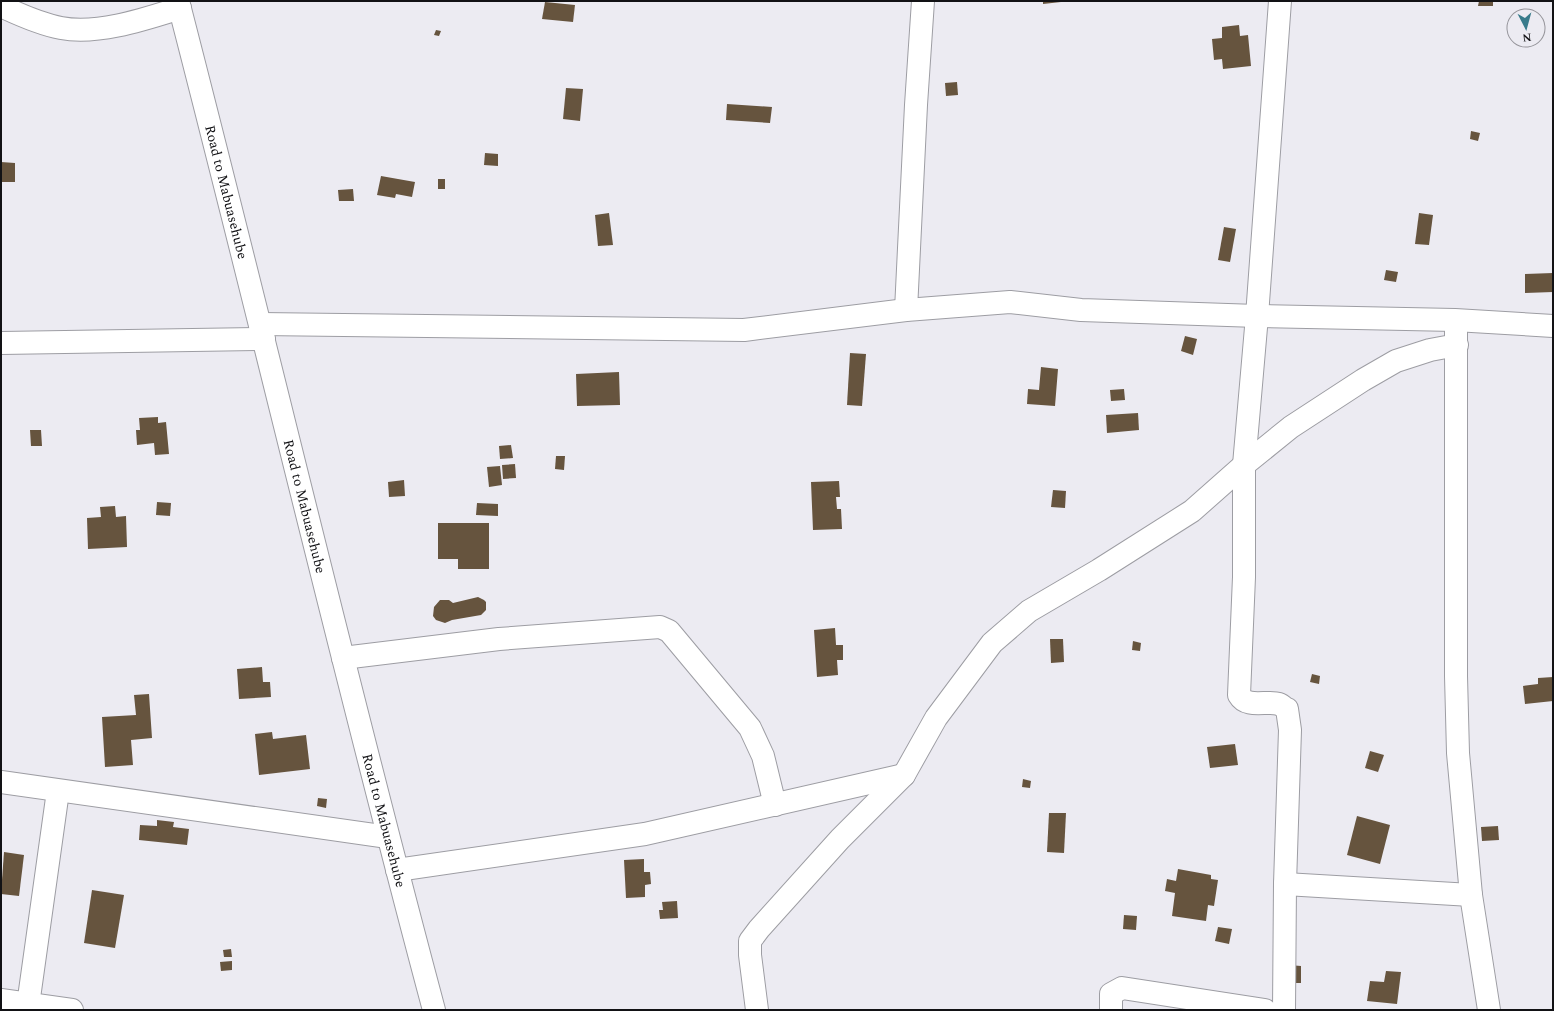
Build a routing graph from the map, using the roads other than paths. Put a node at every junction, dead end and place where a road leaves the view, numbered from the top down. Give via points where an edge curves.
1 (923, 1) edge
2 (1280, 1) edge
3 (179, 5) edge
4 (1, 6) edge
5 (906, 310) junction
6 (1257, 316) junction
7 (1456, 320) junction
8 (1553, 326) edge
9 (262, 331) junction
10 (1, 343) edge
11 (1457, 345) junction
12 (1244, 464) junction
13 (343, 658) junction
14 (904, 775) junction
15 (1, 782) edge
16 (58, 791) junction
17 (775, 805) junction
18 (388, 837) junction
19 (397, 870) junction
20 (1285, 884) junction
21 (1471, 895) junction
22 (1, 1000) edge
23 (28, 1005) junction
24 (72, 1010) edge
25 (434, 1010) edge
26 (757, 1010) edge
27 (1111, 1010) edge
28 (1265, 1010) edge
29 (1284, 1010) edge
30 (1489, 1010) edge

1 - 5 street
2 - 6 street
3 - 4 street via 132,24 87,29 62,28 28,18
3 - 9 street, Road to Mabuasehube
5 - 6 street via 1010,302 1081,310
5 - 9 street via 744,330
6 - 7 street
6 - 12 street
7 - 8 street
7 - 11 street
9 - 10 street
9 - 13 street, Road to Mabuasehube
11 - 12 street via 1430,350 1396,361 1379,370 1291,427
11 - 21 street via 1456,676 1458,754
12 - 14 street via 1192,511 1029,611 992,643 936,718
12 - 20 street via 1244,577 1239,695 1250,702 1279,704 1286,709 1290,730
13 - 17 street via 499,639 660,627 669,631 750,728 763,756
13 - 18 street, Road to Mabuasehube
14 - 17 street
14 - 26 street via 840,839 750,941
15 - 16 street
16 - 18 street
16 - 23 street
17 - 19 street via 645,834
18 - 19 street, Road to Mabuasehube
19 - 25 street, Road to Mabuasehube
20 - 21 street
20 - 29 street
21 - 30 street
22 - 23 street
23 - 24 street
27 - 28 street via 1111,994 1122,988

